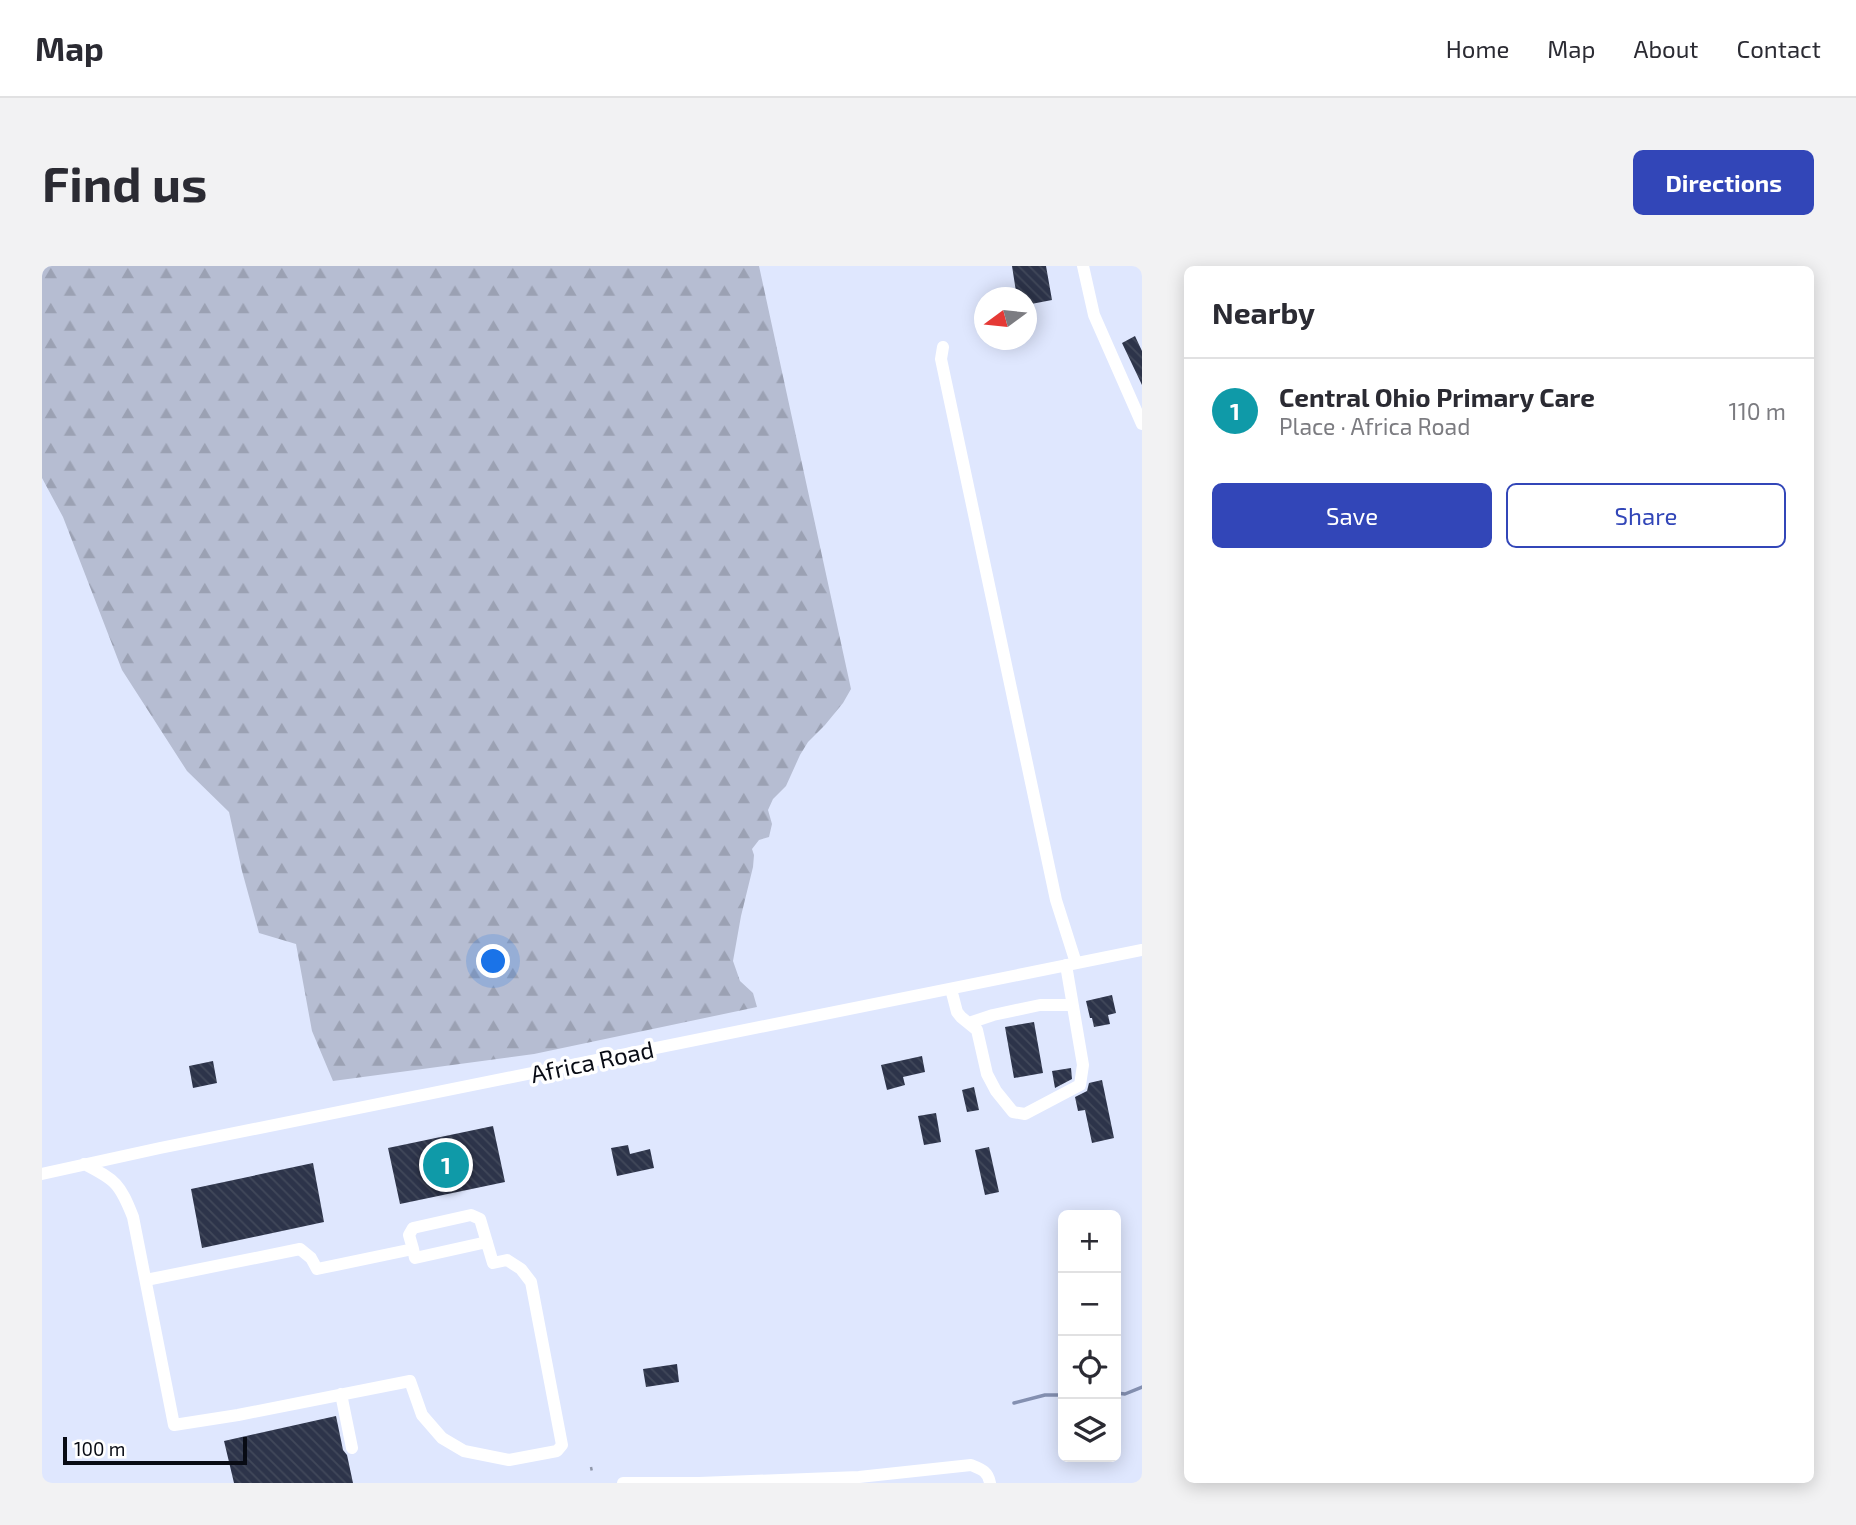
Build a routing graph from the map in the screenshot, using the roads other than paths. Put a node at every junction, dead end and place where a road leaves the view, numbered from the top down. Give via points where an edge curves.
1 (1083, 266) edge
2 (943, 347) dead end
3 (1142, 424) edge
4 (1142, 950) edge
5 (1071, 964) junction
6 (951, 989) junction
7 (1072, 1005) junction
8 (969, 1023) junction
9 (84, 1164) junction
10 (42, 1174) edge
11 (487, 1242) junction
12 (413, 1249) junction
13 (146, 1280) junction
14 (341, 1394) junction
15 (352, 1448) dead end
16 (835, 1480) edge
17 (679, 1482) edge
18 (623, 1483) edge
19 (990, 1483) edge

1 - 3 street via 1094,315
2 - 5 street via 941,359
4 - 5 street, Africa Road
5 - 6 street, Africa Road
5 - 7 street
6 - 8 street via 957,1012
6 - 9 street, Africa Road
7 - 8 street via 1040,1005
7 - 8 street via 1083,1065 1080,1085 1025,1114 1013,1112 996,1091 976,1030
9 - 10 street, Africa Road
9 - 13 street via 107,1176 124,1194
11 - 12 street via 415,1258
11 - 12 street via 480,1219 471,1215 413,1227 409,1235
11 - 14 street via 493,1264 507,1260 522,1269 531,1282 562,1445 557,1451 509,1460 464,1451 442,1438 422,1415 410,1381
12 - 13 street via 317,1269 300,1249
13 - 14 street via 174,1425
14 - 15 street
16 - 17 street
16 - 19 street via 971,1465 984,1470
17 - 18 street

